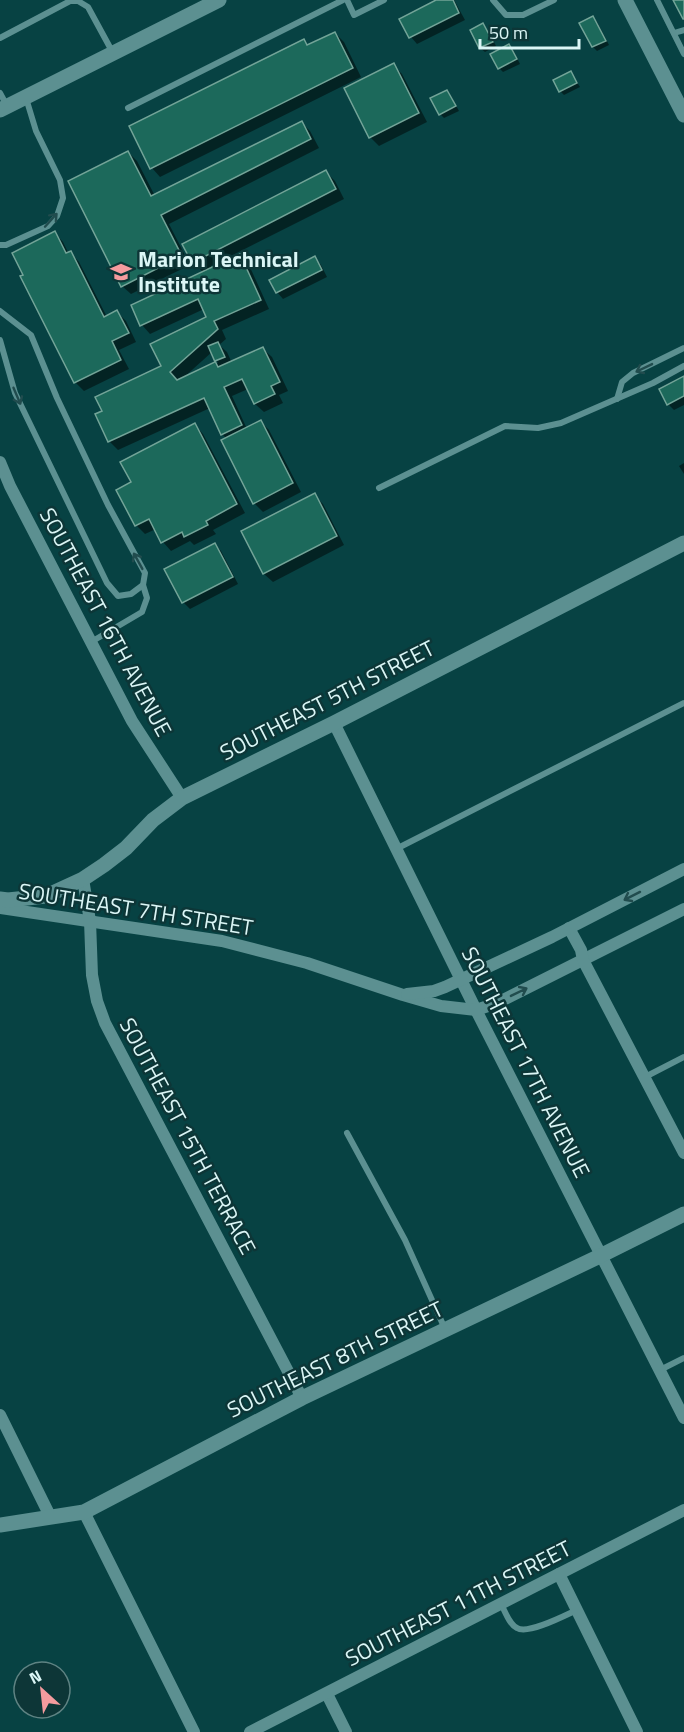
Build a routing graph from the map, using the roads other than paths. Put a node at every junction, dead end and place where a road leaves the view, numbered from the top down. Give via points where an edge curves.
1 (219, 0) edge
2 (345, 0) edge
3 (384, 0) edge
4 (493, 0) edge
5 (554, 0) edge
6 (625, 0) edge
7 (657, 0) edge
8 (70, 1) edge
9 (684, 30) edge
10 (674, 33) junction
11 (0, 38) edge
12 (113, 53) junction
13 (684, 54) edge
14 (0, 93) edge
15 (26, 97) junction
16 (4, 108) edge
17 (128, 108) dead end
18 (683, 111) edge
19 (0, 245) edge
20 (0, 311) edge
21 (0, 340) edge
22 (684, 348) edge
23 (684, 366) edge
24 (616, 399) junction
25 (0, 462) edge
26 (379, 488) dead end
27 (683, 546) edge
28 (143, 585) junction
29 (91, 642) junction
30 (684, 703) edge
31 (334, 723) junction
32 (182, 798) junction
33 (396, 849) junction
34 (684, 869) edge
35 (83, 879) junction
36 (0, 899) edge
37 (0, 908) edge
38 (684, 909) edge
39 (90, 921) junction
40 (569, 928) junction
41 (583, 960) junction
42 (461, 980) junction
43 (403, 995) junction
44 (476, 1010) junction
45 (684, 1057) edge
46 (645, 1078) junction
47 (347, 1133) dead end
48 (684, 1153) edge
49 (684, 1214) edge
50 (600, 1256) junction
51 (445, 1330) junction
52 (684, 1358) edge
53 (660, 1371) junction
54 (302, 1398) junction
55 (0, 1415) edge
56 (684, 1418) edge
57 (684, 1510) edge
58 (84, 1512) junction
59 (51, 1518) junction
60 (0, 1525) edge
61 (559, 1574) junction
62 (501, 1604) junction
63 (577, 1610) junction
64 (327, 1694) junction
65 (194, 1732) edge
66 (250, 1732) edge
67 (346, 1732) edge
68 (637, 1732) edge

1 - 12 street
2 - 3 lane via 354,15
2 - 17 lane
4 - 5 lane via 506,15 523,15
6 - 18 street
7 - 10 lane
8 - 11 lane
8 - 12 lane via 88,7
9 - 10 lane
10 - 13 lane
12 - 15 street
14 - 16 lane
15 - 16 street
19 -> 15 lane via 48,226 57,216 63,198 60,180 36,131
28 -> 20 lane via 145,573 108,505 31,335
21 -> 28 lane via 15,393 107,583 118,596 131,594
22 -> 24 lane via 633,373 622,382
23 - 24 lane
24 - 26 lane via 561,423 538,428 504,426
25 - 29 street, SOUTHEAST 16TH AVENUE
27 - 31 street, SOUTHEAST 5TH STREET
28 - 29 lane via 147,598 142,612
29 - 32 street, SOUTHEAST 16TH AVENUE via 132,721
30 - 33 lane
31 - 32 street, SOUTHEAST 5TH STREET
31 - 33 street, SOUTHEAST 17TH AVENUE
32 - 35 street, SOUTHEAST 5TH STREET via 104,866
33 - 42 street, SOUTHEAST 17TH AVENUE
34 -> 40 street, SOUTHEAST 7TH STREET
35 - 36 street, SOUTHEAST 5TH STREET via 46,896
35 - 39 street, SOUTHEAST 15TH TERRACE
37 - 39 street, SOUTHEAST 7TH STREET
38 - 41 street, SOUTHEAST 7TH STREET
39 - 43 street, SOUTHEAST 7TH STREET via 222,941
39 - 54 street, SOUTHEAST 15TH TERRACE via 92,975 105,1023
40 - 41 street
40 - 42 street, SOUTHEAST 7TH STREET
44 -> 41 street, SOUTHEAST 7TH STREET
41 - 46 street
42 - 43 street, SOUTHEAST 7TH STREET via 434,991
42 - 44 street, SOUTHEAST 17TH AVENUE
43 - 44 street, SOUTHEAST 7TH STREET via 441,1006
44 - 50 street, SOUTHEAST 17TH AVENUE
45 - 46 lane
46 - 48 street
47 - 51 lane via 405,1240
49 - 50 street, SOUTHEAST 8TH STREET
50 - 51 street, SOUTHEAST 8TH STREET
50 - 53 street, SOUTHEAST 17TH AVENUE
51 - 54 street, SOUTHEAST 8TH STREET
52 - 53 lane
53 - 56 street, SOUTHEAST 17TH AVENUE
54 - 58 street, SOUTHEAST 8TH STREET
55 - 59 street
57 - 61 street, SOUTHEAST 11TH STREET
58 - 59 street, SOUTHEAST 8TH STREET
58 - 65 street
59 - 60 street, SOUTHEAST 8TH STREET
61 - 62 street, SOUTHEAST 11TH STREET
61 - 63 street
62 - 63 lane via 510,1621 524,1630
62 - 64 street, SOUTHEAST 11TH STREET
63 - 68 street
64 - 66 street, SOUTHEAST 11TH STREET
64 - 67 street

